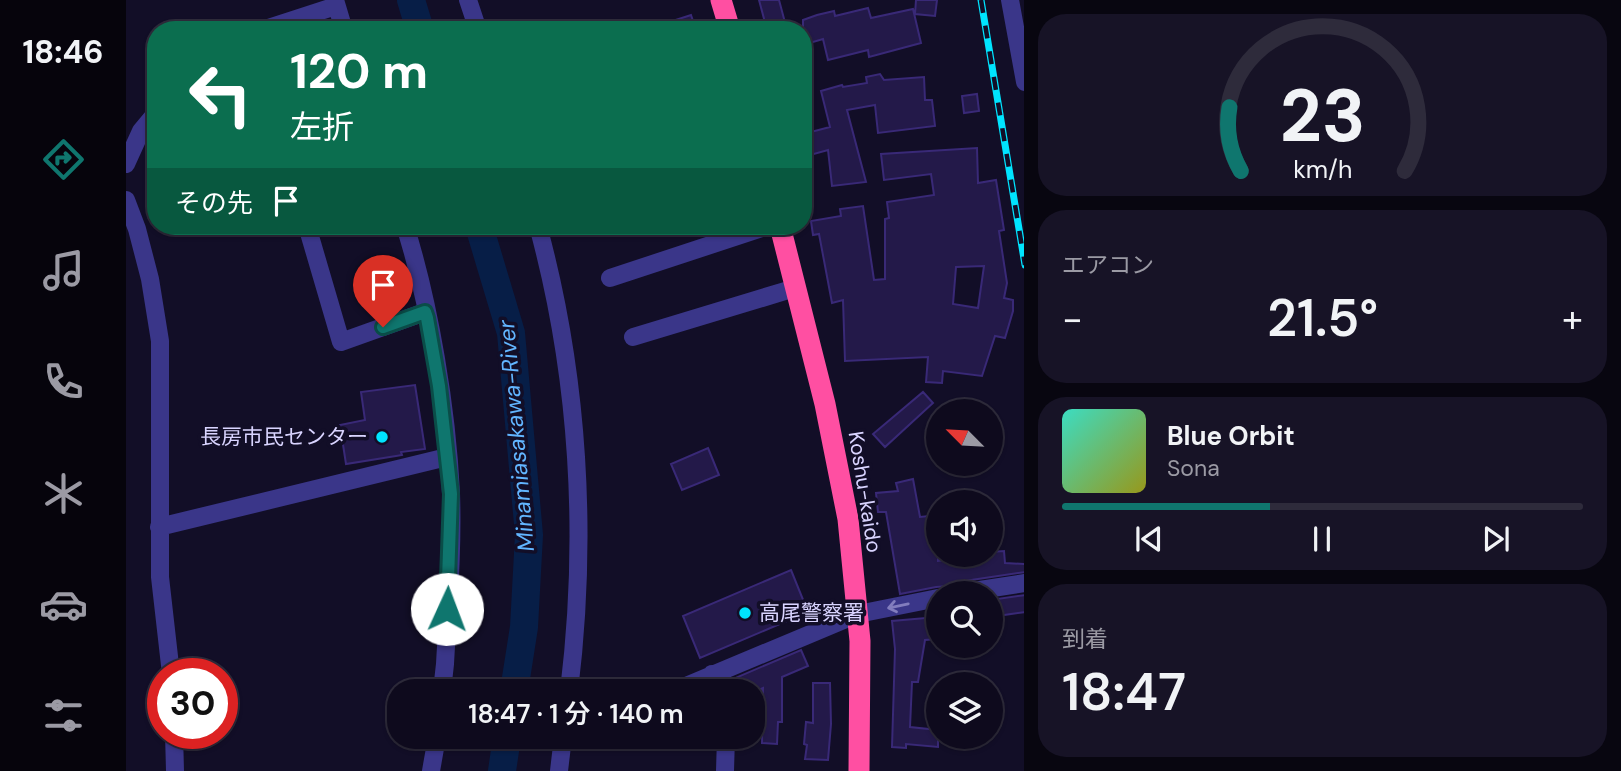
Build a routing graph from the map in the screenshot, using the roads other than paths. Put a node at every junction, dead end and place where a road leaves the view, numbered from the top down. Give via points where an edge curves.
1 (468, 0) edge
2 (722, 0) edge
3 (1010, 0) edge
4 (335, 3) edge
5 (286, 21) edge
6 (341, 21) edge
7 (475, 21) edge
8 (728, 21) edge
9 (1024, 82) edge
10 (147, 124) edge
11 (126, 164) edge
12 (126, 200) edge
13 (310, 235) edge
14 (407, 235) edge
15 (540, 235) edge
16 (741, 235) edge
17 (782, 235) edge
18 (610, 278) dead end
19 (796, 288) junction
20 (425, 312) junction
21 (633, 337) dead end
22 (447, 457) junction
23 (159, 527) junction
24 (1024, 583) edge
25 (1003, 586) edge
26 (926, 600) edge
27 (858, 614) junction
28 (169, 658) edge
29 (443, 679) edge
30 (570, 679) edge
31 (722, 679) edge
32 (175, 749) edge
33 (435, 749) edge
34 (562, 749) edge
35 (726, 749) edge
36 (176, 771) edge
37 (431, 771) edge
38 (559, 771) edge
39 (725, 771) edge
40 (859, 771) edge

1 - 7 street
2 - 8 highway
3 - 9 street
4 - 5 street
4 - 6 street
10 - 11 street
12 - 23 street via 150,279 160,341
13 - 20 street via 341,342
14 - 20 street
15 - 30 street via 566,366 578,479 580,562
16 - 18 street
17 - 19 highway, Koshu-kaido
19 - 21 street
19 - 27 highway, Koshu-kaido via 843,489
20 - 22 street
22 - 23 street
22 - 29 street via 450,554
23 - 28 street
24 - 25 street
26 -> 27 street
27 - 31 street
27 - 40 highway, Koshu-kaido
32 - 36 street
33 - 37 street
34 - 38 street
35 - 39 street

